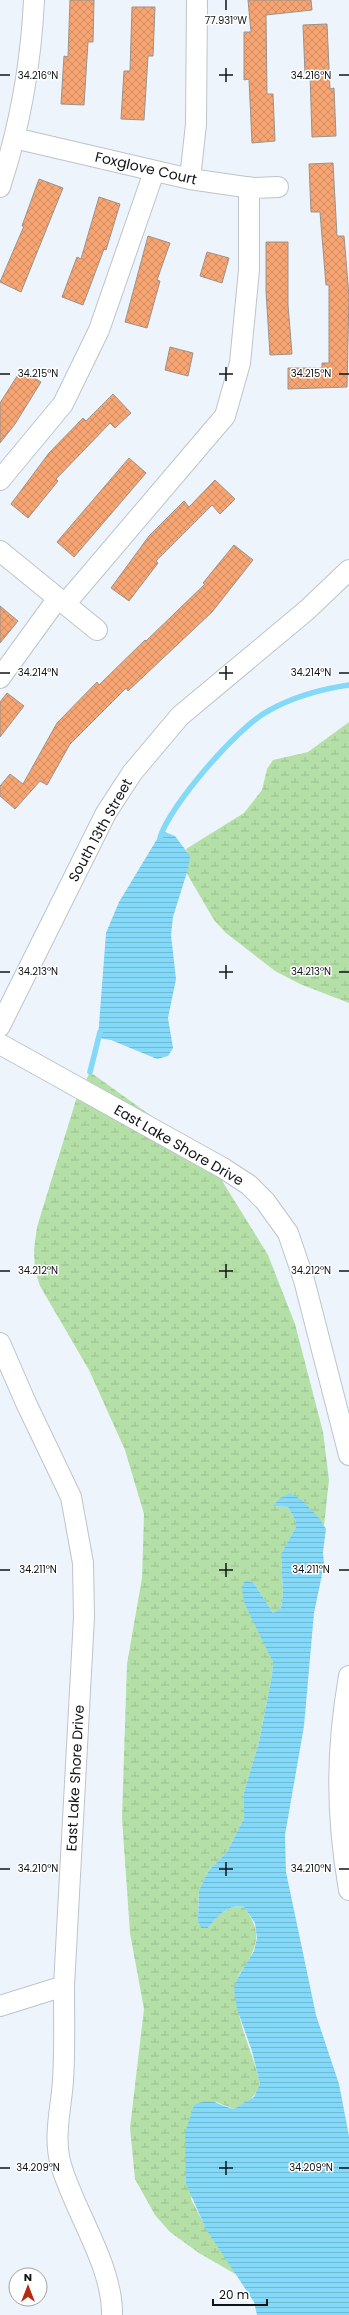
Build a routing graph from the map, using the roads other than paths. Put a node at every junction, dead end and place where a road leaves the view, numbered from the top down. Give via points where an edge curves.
1 (34, 0) edge
2 (197, 0) edge
3 (14, 138) junction
4 (154, 172) junction
5 (190, 179) junction
6 (0, 187) edge
7 (249, 187) junction
8 (278, 187) dead end
9 (0, 480) edge
10 (0, 550) edge
11 (349, 570) edge
12 (62, 601) junction
13 (97, 630) dead end
14 (0, 678) edge
15 (0, 1026) edge
16 (0, 1044) edge
17 (0, 1343) edge
18 (347, 1434) edge
19 (349, 1455) edge
20 (349, 1676) edge
21 (349, 1890) edge
22 (64, 1986) junction
23 (0, 2006) edge
24 (112, 2315) edge

1 - 3 street via 26,88
2 - 5 street via 196,124
3 - 4 street, Foxglove Court
3 - 6 street
4 - 5 street, Foxglove Court
4 - 9 street via 99,330 63,404
5 - 7 street, Foxglove Court
7 - 8 street, Foxglove Court
7 - 12 street via 249,270 240,363 225,416
10 - 12 street
11 - 15 street, South 13th Street via 308,610 180,716 132,773 106,813
12 - 13 street
12 - 14 street
16 - 18 street, East Lake Shore Drive via 223,1168 249,1185 266,1201 288,1233 304,1280
17 - 22 street, East Lake Shore Drive via 71,1497 84,1563 84,1617
18 - 19 street, East Lake Shore Drive
20 - 21 street via 338,1763 338,1813
22 - 23 street
22 - 24 street, East Lake Shore Drive via 65,2047 62,2093 57,2118 61,2164 108,2281

